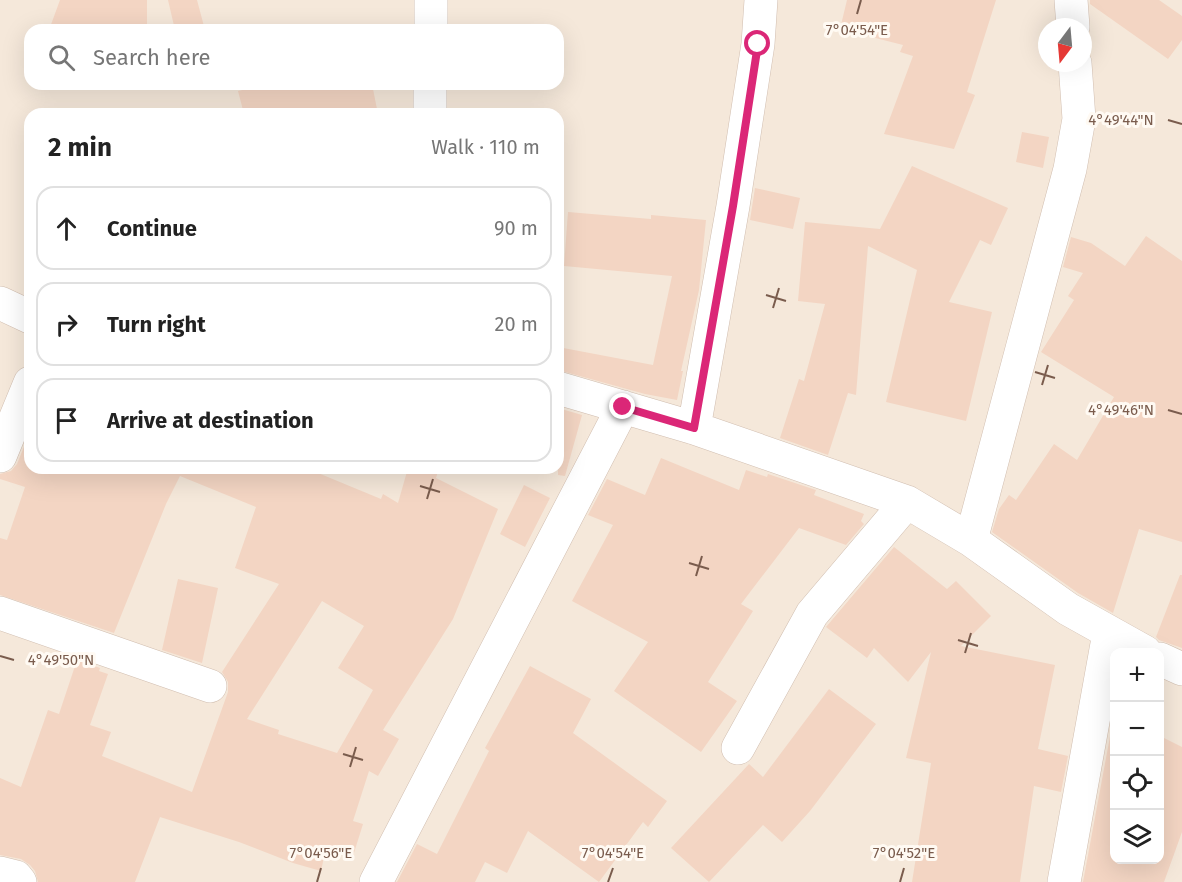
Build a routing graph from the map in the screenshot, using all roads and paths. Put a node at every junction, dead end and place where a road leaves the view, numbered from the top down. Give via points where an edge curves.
1 (431, 0) edge
2 (762, 0) edge
3 (1071, 0) edge
4 (1072, 18) edge
5 (431, 24) edge
6 (1076, 72) edge
7 (430, 90) edge
8 (430, 108) edge
9 (0, 303) edge
10 (24, 314) edge
11 (564, 390) edge
12 (24, 398) edge
13 (623, 407) junction
14 (694, 428) junction
15 (0, 456) edge
16 (906, 502) junction
17 (971, 540) junction
18 (0, 613) edge
19 (1109, 633) junction
20 (1137, 648) edge
21 (1164, 661) edge
22 (1182, 669) edge
23 (210, 686) dead end
24 (738, 748) dead end
25 (0, 873) edge
26 (20, 882) edge
27 (376, 882) edge
28 (1064, 882) edge

1 - 5 street
2 - 14 street via 733,206
3 - 4 street
6 - 17 street via 1079,119 1072,160
7 - 8 street
9 - 10 street
11 - 13 street
12 - 15 street
13 - 14 street
13 - 27 street
14 - 16 street
16 - 17 street
16 - 24 street via 812,614
17 - 19 street via 1068,609
18 - 23 street
19 - 20 street
19 - 28 street
21 - 22 street
25 - 26 street

